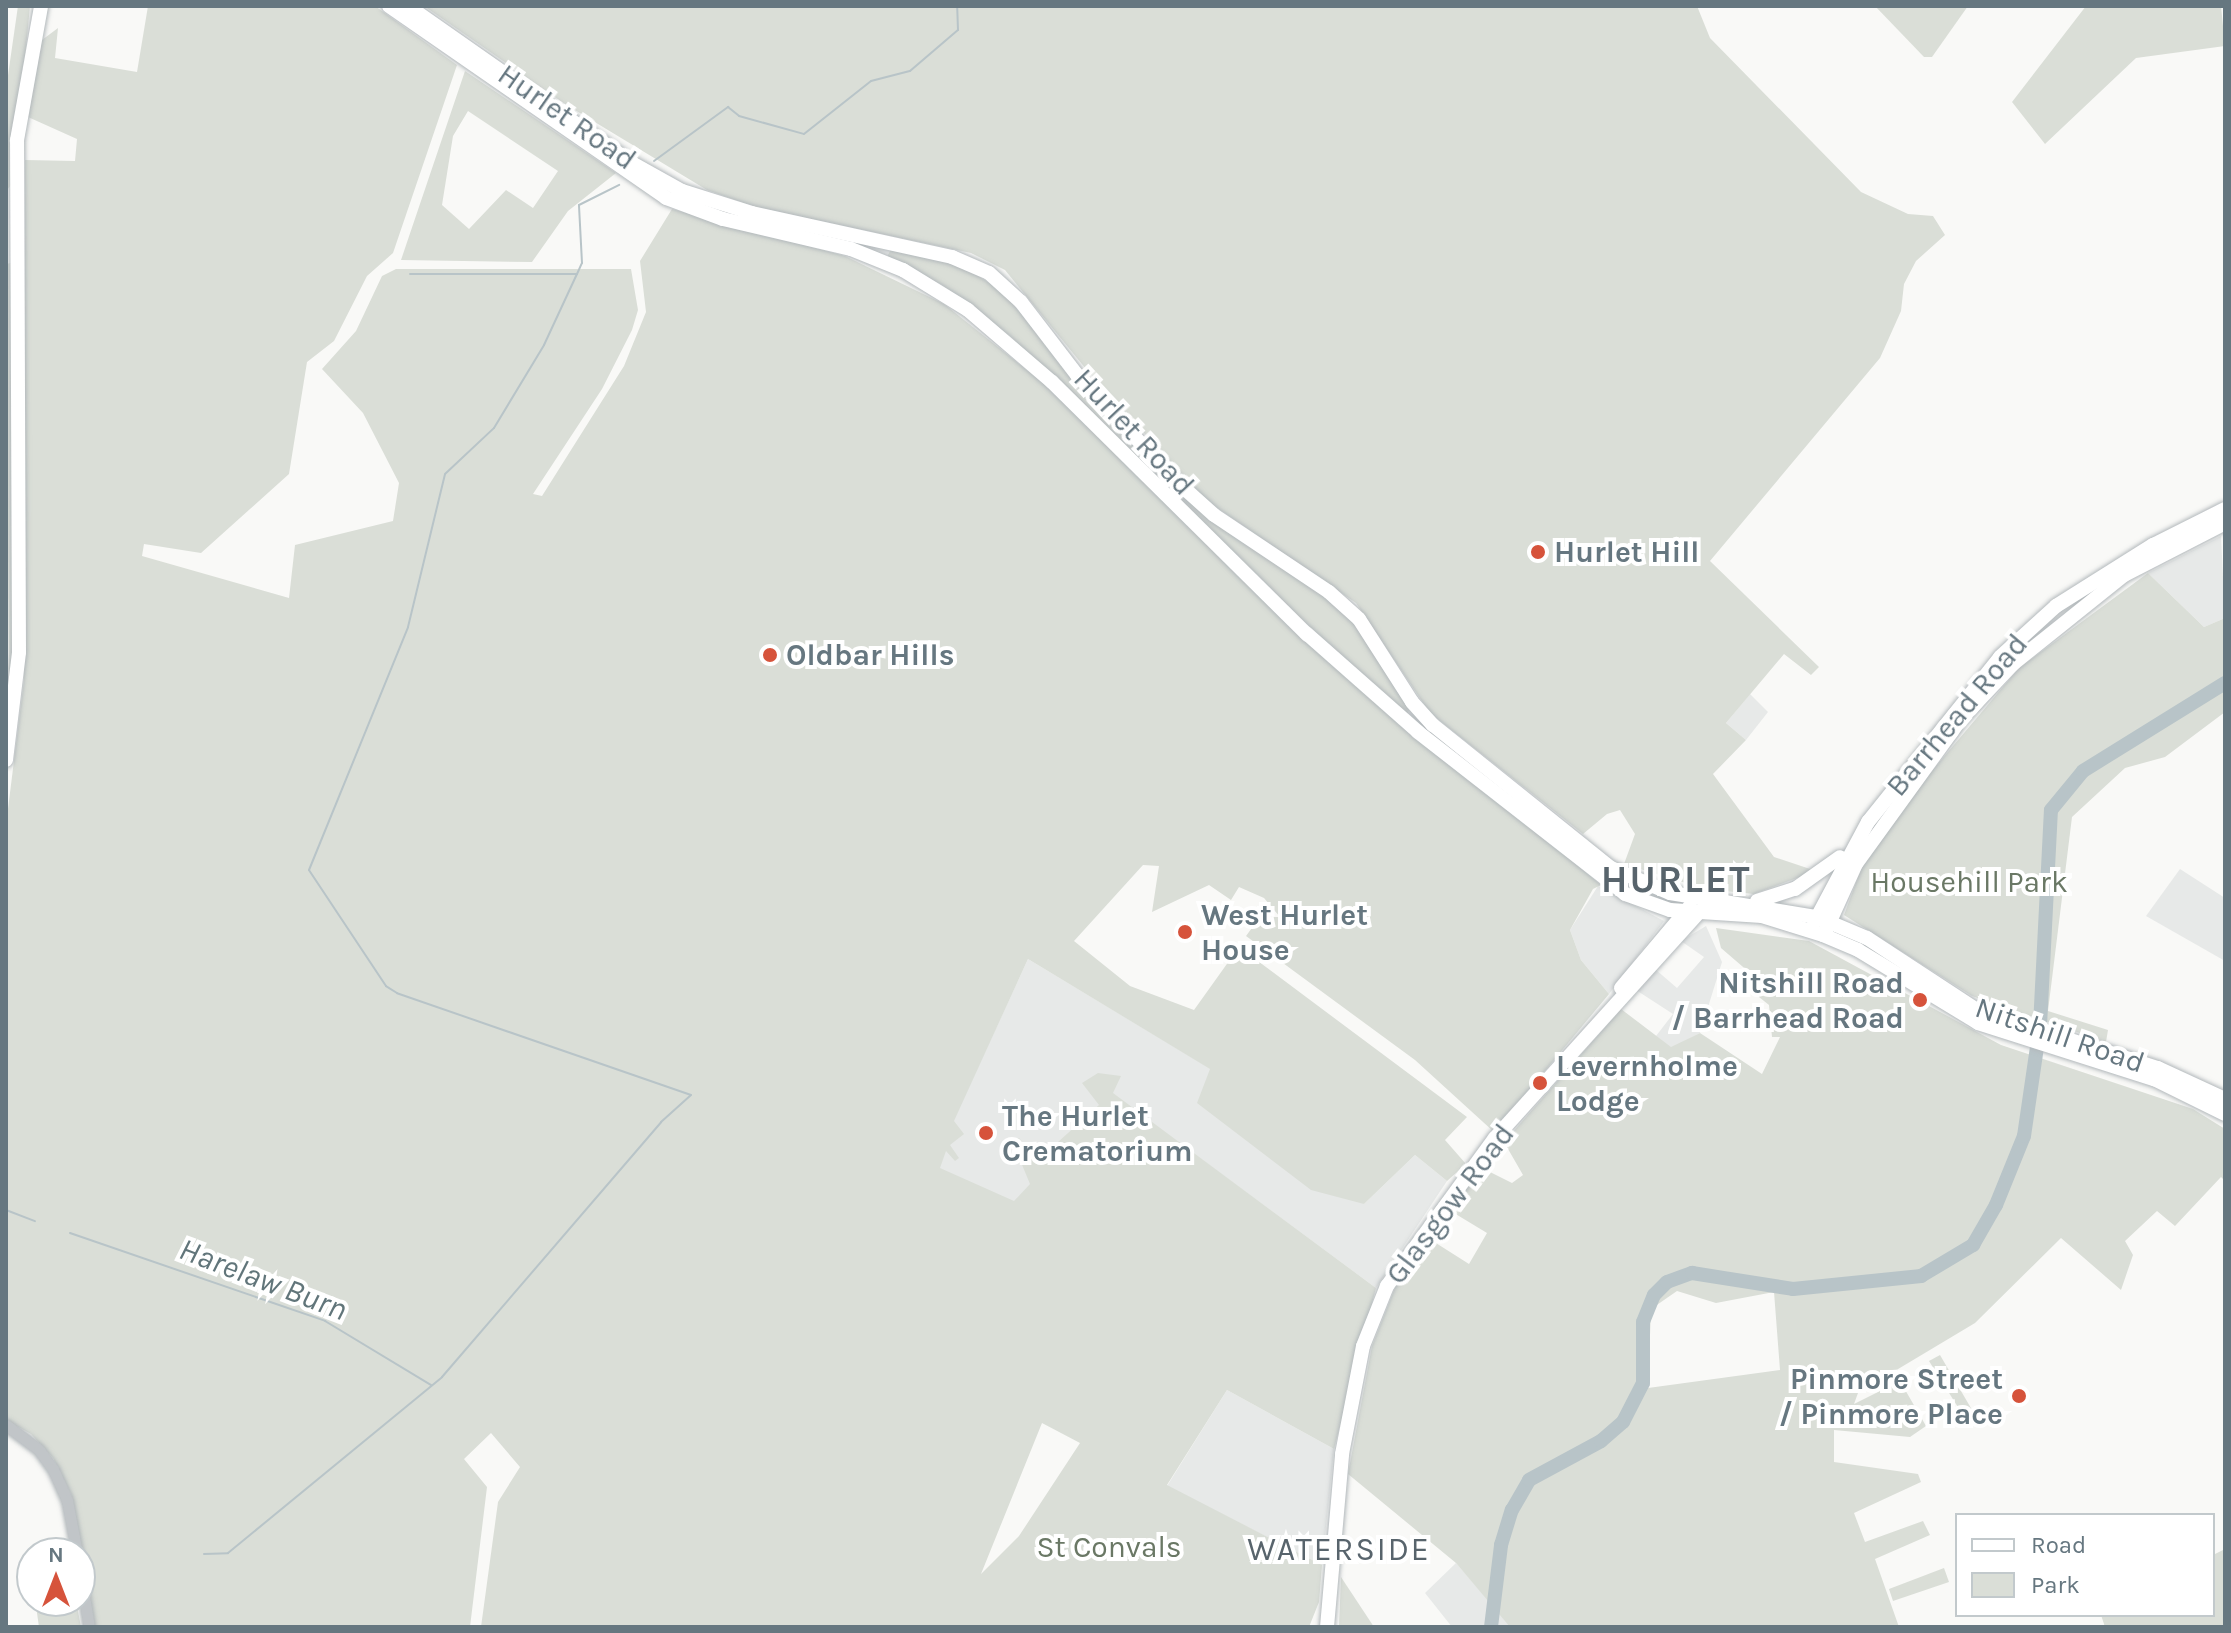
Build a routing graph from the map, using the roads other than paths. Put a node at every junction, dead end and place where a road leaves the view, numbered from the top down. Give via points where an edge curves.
1 (41, 6) edge
2 (389, 6) edge
3 (408, 6) edge
4 (2221, 518) edge
5 (6, 760) edge
6 (1898, 792) junction
7 (1851, 846) junction
8 (1849, 863) junction
9 (1696, 906) junction
10 (1744, 908) junction
11 (1820, 926) junction
12 (1999, 1025) junction
13 (2225, 1099) edge
14 (2225, 1114) edge
15 (6, 1425) edge
16 (74, 1537) edge
17 (1327, 1627) edge

1 - 5 main road via 17,140 19,652
2 - 9 main road, Hurlet Road via 666,198 723,219 851,249 903,270 968,310 1052,382 1259,590 1418,732 1609,884 1639,900
3 - 9 main road, Hurlet Road via 632,163 682,191 752,213 952,257 989,273 1021,302 1077,375 1175,480 1214,515 1329,592 1359,619 1412,702 1433,725 1611,868
4 - 6 main road, Barrhead Road via 2124,575 2063,620 1961,719
6 - 7 main road, Barrhead Road
6 - 8 main road, Barrhead Road
7 - 8 main road, Barrhead Road
7 - 10 main road via 1805,884
8 - 11 main road, Barrhead Road
9 - 10 main road, Hurlet Road
9 - 17 main road, Glasgow Road via 1451,1193 1375,1311 1342,1454
10 - 11 main road, Hurlet Road
11 - 12 main road, Nitshill Road via 1885,949
12 - 13 main road, Nitshill Road via 2158,1068
12 - 14 main road, Nitshill Road via 2154,1079
15 - 16 street via 25,1437 53,1469 67,1500

